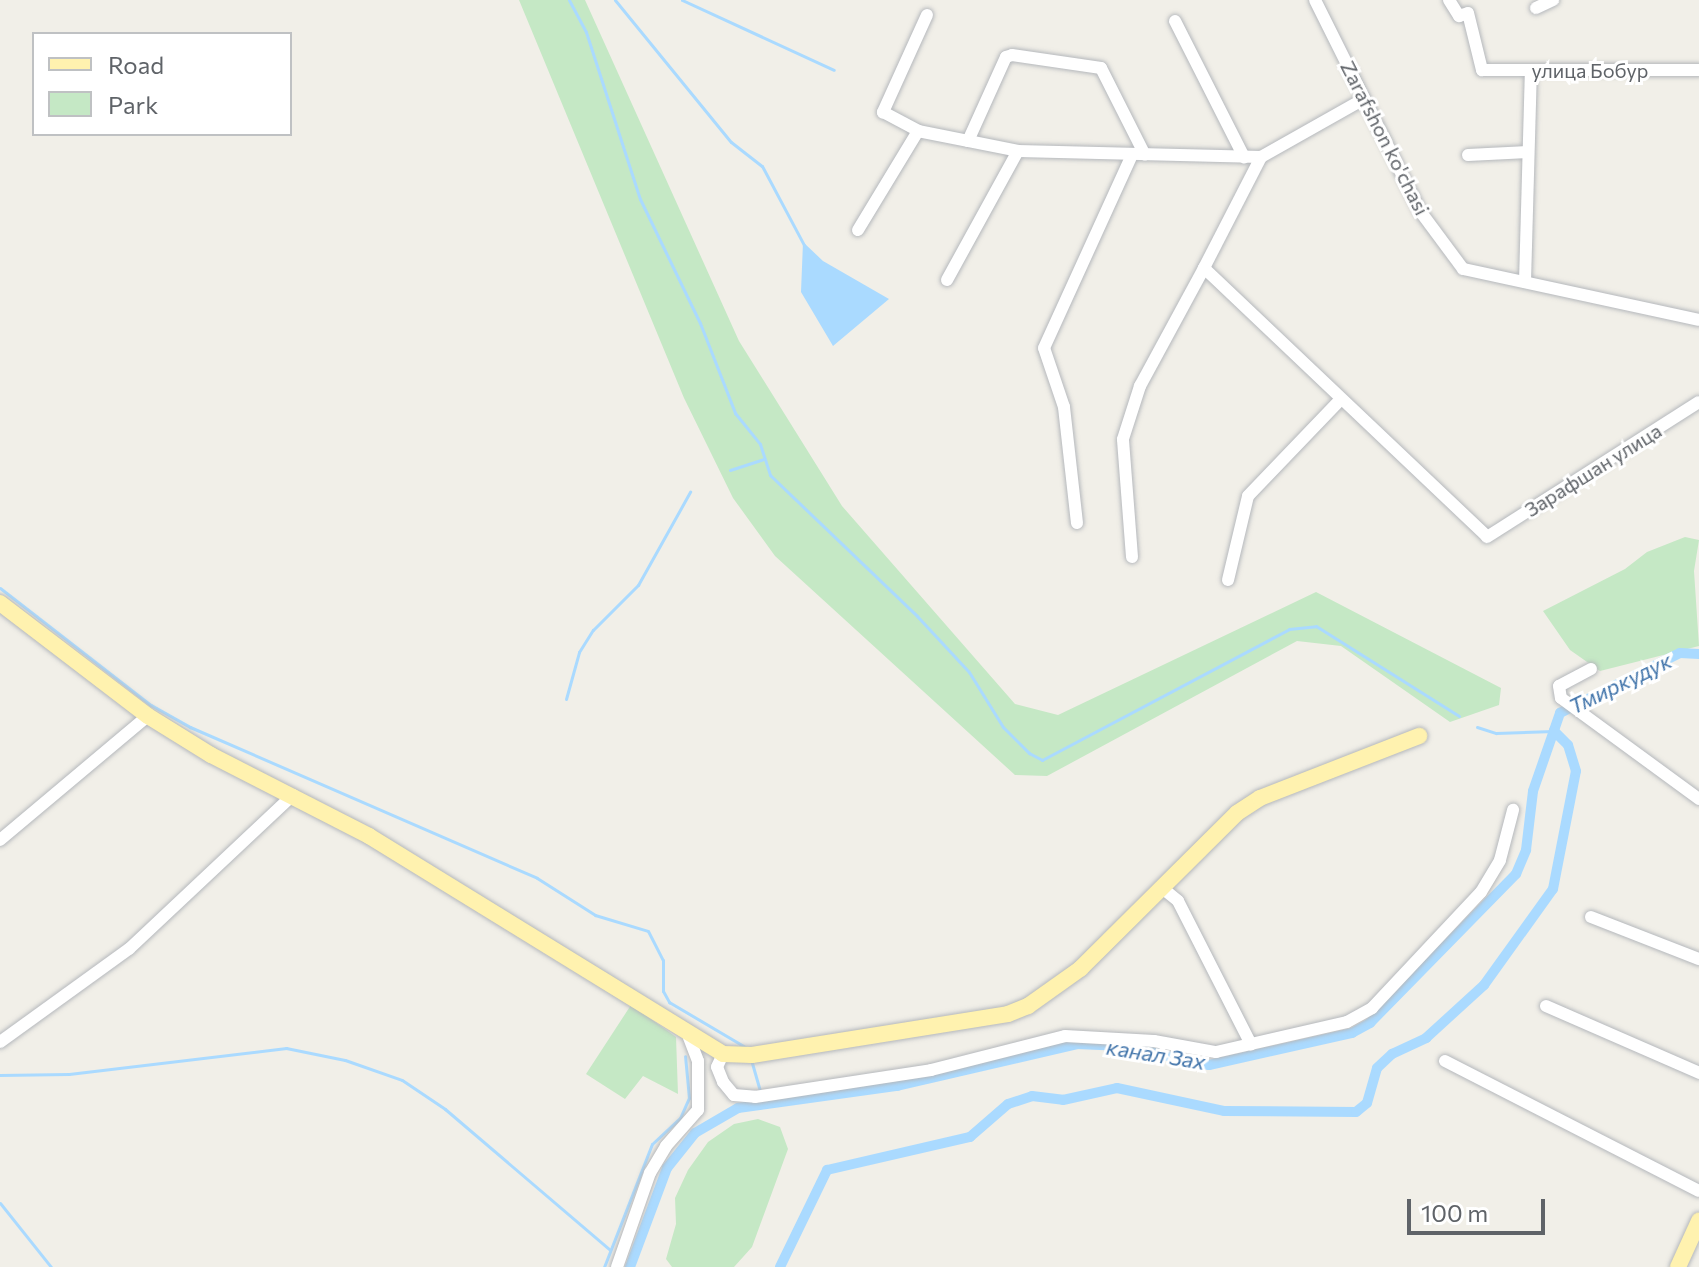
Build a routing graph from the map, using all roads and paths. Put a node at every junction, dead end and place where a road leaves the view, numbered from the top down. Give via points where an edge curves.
1 (1315, 0) edge
2 (1553, 0) edge
3 (1451, 4) edge
4 (1536, 8) dead end
5 (927, 15) dead end
6 (1175, 21) dead end
7 (1531, 70) junction
8 (1699, 70) edge
9 (1364, 99) junction
10 (918, 131) junction
11 (968, 141) junction
12 (1018, 151) junction
13 (1528, 152) junction
14 (1138, 155) junction
15 (1468, 155) dead end
16 (1244, 157) junction
17 (1261, 157) junction
18 (858, 230) dead end
19 (1204, 268) junction
20 (947, 280) dead end
21 (1525, 282) junction
22 (1699, 320) edge
23 (1340, 400) junction
24 (1699, 402) edge
25 (1077, 523) dead end
26 (1132, 557) dead end
27 (1228, 580) dead end
28 (0, 603) edge
29 (1591, 669) dead end
30 (148, 716) junction
31 (1419, 736) dead end
32 (293, 795) junction
33 (1699, 799) edge
34 (1513, 810) dead end
35 (0, 840) edge
36 (1161, 887) junction
37 (1591, 917) dead end
38 (1699, 959) edge
39 (1546, 1006) dead end
40 (687, 1032) junction
41 (0, 1042) edge
42 (1251, 1044) junction
43 (720, 1060) junction
44 (698, 1061) junction
45 (1445, 1061) dead end
46 (1699, 1073) edge
47 (1699, 1191) edge
48 (1699, 1221) edge
49 (617, 1267) edge
50 (1678, 1267) edge

1 - 9 street, Zarafshon ko'chasi
2 - 4 street
3 - 7 street, улица Бобур via 1459,16 1468,13 1482,70
5 - 10 street via 883,112
6 - 16 street
7 - 8 street, улица Бобур
7 - 13 street
9 - 17 street
9 - 21 street, Zarafshon ko'chasi via 1420,211 1463,269
10 - 11 street
10 - 18 street
11 - 12 street
11 - 14 street via 1006,57 1012,55 1101,68
12 - 14 street
12 - 20 street
13 - 15 street
13 - 21 street
14 - 16 street
14 - 25 street via 1044,348 1064,407
16 - 17 street
17 - 19 street
19 - 23 street
19 - 26 street via 1140,386 1123,439
21 - 22 street, Zarafshon ko'chasi
23 - 24 street, Зарафшан улица via 1487,537
23 - 27 street via 1248,496
28 - 30 main road
29 - 33 street via 1559,686 1561,698
30 - 32 main road
30 - 35 street
31 - 36 main road via 1260,798 1215,833
32 - 40 main road via 577,960
32 - 41 street via 129,949
34 - 42 street via 1500,860 1481,892 1372,1008 1347,1022
36 - 42 street via 1178,901
36 - 43 main road via 1080,969 1008,1014
37 - 38 street
39 - 46 street
40 - 43 main road
40 - 44 street
42 - 43 street via 1188,1051 1154,1041 1065,1036 931,1070 755,1097 734,1095
43 - 44 street
44 - 49 street via 698,1110 650,1173
45 - 47 street
48 - 50 main road

